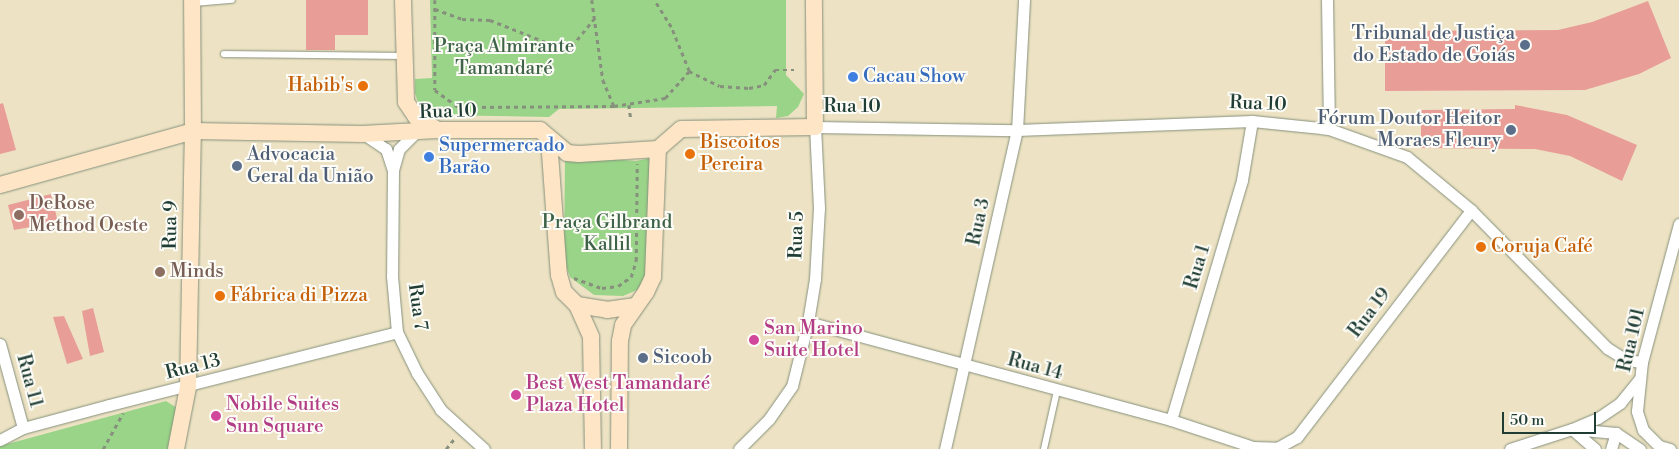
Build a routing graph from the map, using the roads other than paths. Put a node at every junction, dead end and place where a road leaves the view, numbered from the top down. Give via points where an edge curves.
1 (232, 0) edge
2 (403, 0) edge
3 (814, 0) edge
4 (1024, 0) edge
5 (1326, 0) edge
6 (192, 2) edge
7 (224, 54) dead end
8 (405, 56) junction
9 (1252, 121) junction
10 (815, 127) junction
11 (1329, 129) junction
12 (438, 130) junction
13 (1017, 130) junction
14 (194, 131) junction
15 (415, 133) junction
16 (362, 134) junction
17 (549, 140) junction
18 (658, 149) junction
19 (393, 170) junction
20 (0, 185) edge
21 (1471, 210) junction
22 (1679, 224) edge
23 (577, 305) junction
24 (634, 306) junction
25 (808, 322) junction
26 (396, 332) junction
27 (0, 344) edge
28 (1642, 362) junction
29 (966, 367) junction
30 (1640, 378) junction
31 (188, 387) junction
32 (1057, 391) junction
33 (1171, 420) junction
34 (24, 428) junction
35 (1572, 429) junction
36 (1616, 434) junction
37 (1297, 437) junction
38 (0, 440) edge
39 (477, 447) edge
40 (742, 448) edge
41 (1254, 448) edge
42 (176, 449) edge
43 (592, 449) edge
44 (619, 449) edge
45 (945, 449) edge
46 (1044, 449) edge
47 (1296, 449) edge
48 (1510, 449) edge
49 (1595, 449) edge
50 (1611, 449) edge
51 (1640, 449) edge
52 (1670, 449) edge

1 - 6 lane
2 - 8 main road
3 - 10 main road, Rua 5
4 - 13 street, Rua 3
5 - 11 street
6 - 14 main road, Rua 9
7 - 8 lane
8 - 12 main road via 406,102 416,116
9 - 11 street, Rua 10
9 - 13 street, Rua 10
9 - 33 street, Rua 1 via 1242,180
10 - 13 street, Rua 10
10 - 18 main road, Rua 10 via 681,129
10 - 25 street, Rua 5 via 819,208 815,279
11 - 21 street, Rua 10 via 1406,156
12 - 15 main road, Rua 10
12 - 17 main road, Rua 10 via 540,130
13 - 29 street, Rua 3
14 - 16 main road, Rua 10
14 - 20 main road, Rua 10
14 - 31 main road, Rua 9
15 - 16 main road, Rua 10
15 - 19 street, Rua 7 via 399,149
16 - 19 street, Rua 7 via 386,149
17 - 18 main road, Rua 10 via 567,153 634,153
17 - 23 main road via 559,275 564,292
18 - 24 main road via 653,277
19 - 26 street, Rua 7 via 392,276
21 - 28 street, Rua 10 via 1607,348 1626,360
21 - 37 street, Rua 19
22 - 28 street, Rua 101
23 - 24 main road via 607,310
23 - 43 main road via 591,337
24 - 44 main road via 623,325 620,341
25 - 29 street, Rua 14
25 - 40 street, Rua 5 via 792,386 769,419
26 - 31 street, Rua 13
26 - 39 street, Rua 7 via 441,410
27 - 34 street, Rua 11
28 - 30 street, Rua 101
29 - 32 street, Rua 14
29 - 45 street, Rua 3
30 - 35 street via 1620,403 1598,418
30 - 52 street, Rua 101 via 1636,411 1642,430 1659,446
31 - 34 street, Rua 13
31 - 42 main road, Rua 9
32 - 33 street, Rua 14
32 - 46 lane
33 - 41 street, Rua 14
34 - 38 street, Rua 13
35 - 36 street
35 - 48 street
35 - 49 street
36 - 50 street
36 - 51 street
37 - 41 street, Rua 14 via 1277,448
37 - 47 street

